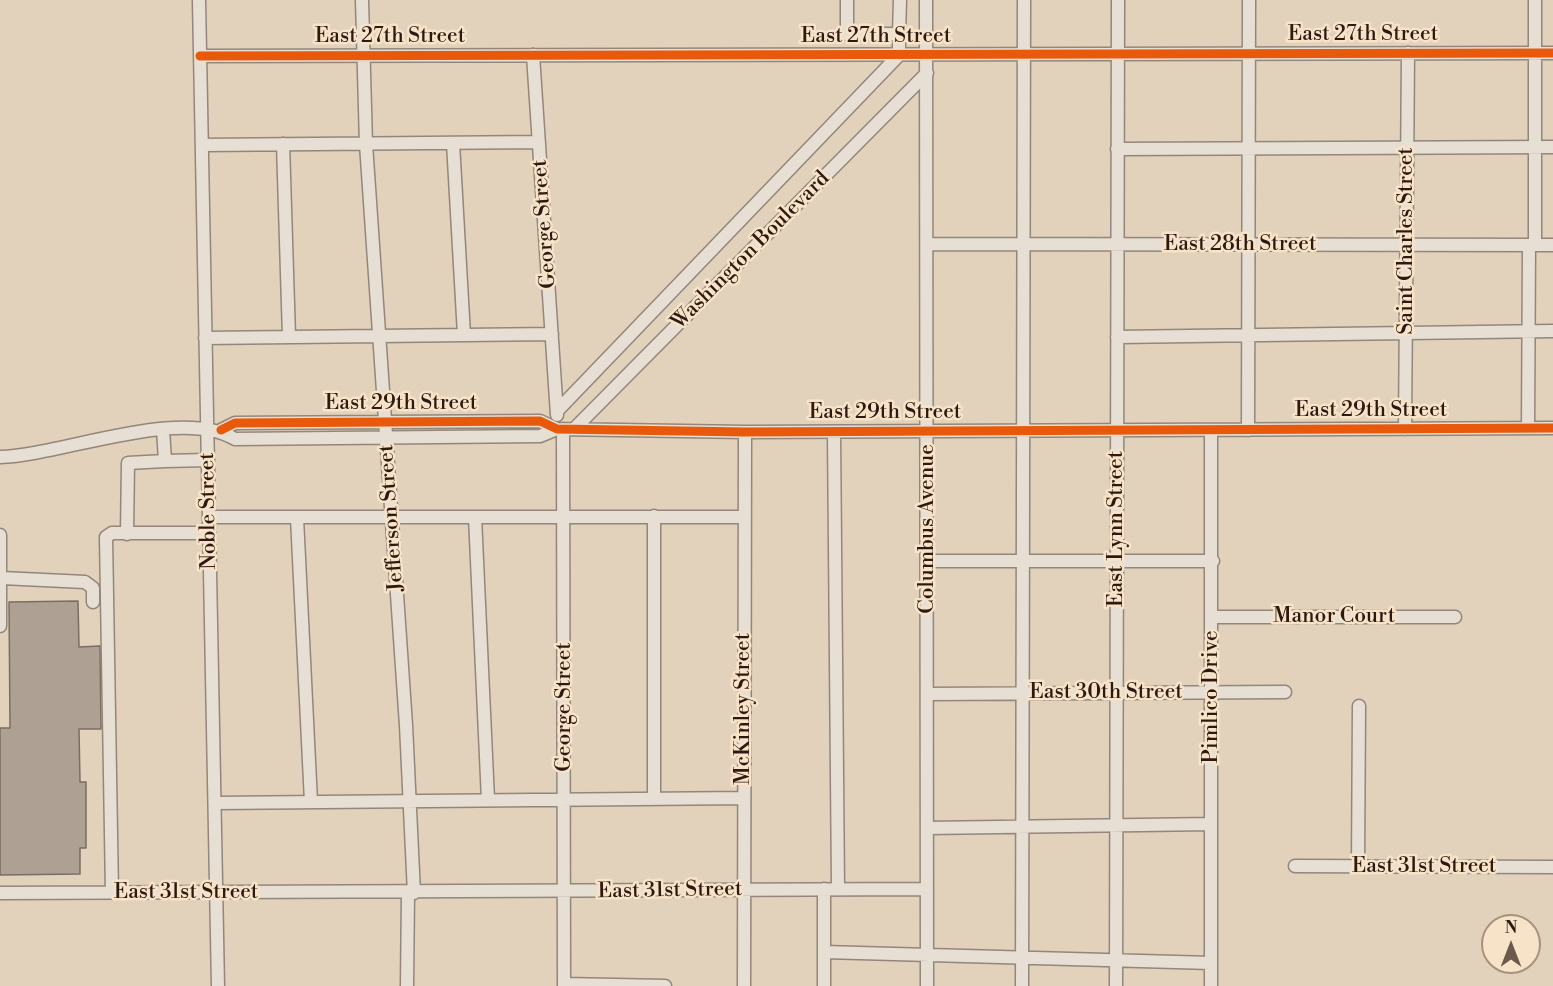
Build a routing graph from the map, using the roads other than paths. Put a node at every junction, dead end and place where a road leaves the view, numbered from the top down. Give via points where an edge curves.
1 (199, 0) edge
2 (362, 0) edge
3 (847, 0) edge
4 (900, 0) edge
5 (926, 0) edge
6 (1024, 0) edge
7 (1118, 0) edge
8 (1249, 0) edge
9 (1535, 0) edge
10 (866, 34) junction
11 (899, 34) junction
12 (1250, 52) junction
13 (1118, 53) junction
14 (1408, 53) junction
15 (1536, 53) junction
16 (1553, 53) edge
17 (927, 54) junction
18 (1024, 54) junction
19 (363, 55) junction
20 (533, 55) junction
21 (866, 55) junction
22 (899, 55) junction
23 (200, 56) junction
24 (927, 73) junction
25 (539, 142) junction
26 (453, 143) junction
27 (283, 144) junction
28 (366, 144) junction
29 (202, 145) junction
30 (1536, 147) junction
31 (1553, 147) edge
32 (1250, 148) junction
33 (1407, 148) junction
34 (1117, 149) junction
35 (927, 244) junction
36 (1023, 244) junction
37 (1117, 244) junction
38 (1249, 245) junction
39 (1407, 245) junction
40 (1532, 245) junction
41 (1553, 245) edge
42 (1553, 331) edge
43 (1528, 332) junction
44 (1406, 333) junction
45 (552, 334) junction
46 (464, 335) junction
47 (381, 336) junction
48 (1248, 336) junction
49 (289, 337) junction
50 (1117, 337) junction
51 (205, 338) junction
52 (557, 411) junction
53 (386, 422) junction
54 (1528, 428) junction
55 (1553, 428) edge
56 (162, 429) junction
57 (207, 429) junction
58 (565, 429) junction
59 (1405, 429) junction
60 (221, 430) junction
61 (1211, 430) junction
62 (1248, 430) junction
63 (928, 431) junction
64 (1024, 431) junction
65 (1117, 431) junction
66 (745, 432) junction
67 (834, 432) junction
68 (387, 437) junction
69 (0, 458) edge
70 (208, 460) junction
71 (165, 461) junction
72 (563, 516) junction
73 (654, 516) junction
74 (209, 517) junction
75 (475, 517) junction
76 (745, 517) junction
77 (297, 518) junction
78 (392, 518) junction
79 (209, 533) junction
80 (127, 534) junction
81 (0, 535) edge
82 (928, 561) junction
83 (1023, 561) junction
84 (1118, 561) junction
85 (1213, 561) junction
86 (2, 578) junction
87 (93, 602) dead end
88 (1212, 617) junction
89 (1455, 617) dead end
90 (0, 626) edge
91 (1285, 692) dead end
92 (1022, 693) junction
93 (1117, 693) junction
94 (1211, 693) junction
95 (927, 694) junction
96 (1359, 706) dead end
97 (744, 798) junction
98 (654, 799) junction
99 (488, 800) junction
100 (566, 800) junction
101 (409, 801) junction
102 (216, 802) junction
103 (311, 802) junction
104 (1211, 824) junction
105 (1022, 825) junction
106 (1116, 825) junction
107 (927, 828) junction
108 (1295, 866) dead end
109 (1358, 867) junction
110 (1553, 867) edge
111 (824, 889) junction
112 (838, 889) junction
113 (927, 889) junction
114 (744, 890) junction
115 (565, 892) junction
116 (0, 893) edge
117 (112, 893) junction
118 (217, 893) junction
119 (411, 893) junction
120 (824, 952) junction
121 (927, 956) junction
122 (1022, 958) junction
123 (1116, 961) junction
124 (1211, 963) junction
125 (564, 985) edge
126 (218, 986) edge
127 (407, 986) edge
128 (664, 986) edge
129 (744, 986) edge
130 (824, 986) edge
131 (927, 986) edge
132 (1022, 986) edge
133 (1116, 986) edge
134 (1211, 986) edge

1 - 23 street, Noble Street
2 - 19 street, Jefferson Street
3 - 10 street via 847,34
4 - 11 street
5 - 17 street, Columbus Avenue
6 - 18 street
7 - 13 street, East Lynn Street
8 - 12 street
9 - 15 street
10 - 11 street
10 - 21 street
11 - 22 street
12 - 13 street, East 27th Street
12 - 14 street, East 27th Street
12 - 32 street
13 - 18 street, East 27th Street
13 - 34 street, East Lynn Street
14 - 15 street, East 27th Street
14 - 33 street, Saint Charles Street
15 - 16 street, East 27th Street
15 - 30 street
17 - 18 street, East 27th Street
17 - 22 street, East 27th Street
17 - 24 street, Columbus Avenue
18 - 36 street
19 - 20 street, East 27th Street
19 - 23 street, East 27th Street
19 - 28 street, Jefferson Street
20 - 21 street, East 27th Street
20 - 25 street, George Street
21 - 22 street, East 27th Street
22 - 52 street, Washington Boulevard
23 - 29 street, Noble Street
24 - 35 street, Columbus Avenue
24 - 58 street, Washington Boulevard
25 - 26 street
25 - 45 street, George Street
26 - 28 street
26 - 46 street
27 - 28 street
27 - 29 street
27 - 49 street
28 - 47 street, Jefferson Street
29 - 51 street, Noble Street
30 - 31 street
30 - 33 street
30 - 40 street
32 - 33 street
32 - 34 street
32 - 38 street
33 - 39 street, Saint Charles Street
34 - 37 street, East Lynn Street
35 - 36 street, East 28th Street
35 - 63 street, Columbus Avenue
36 - 37 street, East 28th Street
36 - 64 street
37 - 38 street, East 28th Street
37 - 50 street, East Lynn Street
38 - 39 street, East 28th Street
38 - 48 street
39 - 40 street, East 28th Street
39 - 44 street, Saint Charles Street
40 - 41 street, East 28th Street
40 - 43 street
42 - 43 street
43 - 44 street
43 - 54 street
44 - 48 street
44 - 59 street, Saint Charles Street
45 - 46 street
45 - 52 street, George Street
46 - 47 street
47 - 49 street
47 - 53 street, Jefferson Street
48 - 50 street
48 - 62 street
49 - 51 street
50 - 65 street, East Lynn Street
51 - 57 street, Noble Street
52 - 58 street, George Street
53 - 58 street, East 29th Street via 540,421
53 - 60 street, East 29th Street via 235,423
53 - 68 street, Jefferson Street
54 - 55 street, East 29th Street
54 - 59 street, East 29th Street
56 - 57 street, East 29th Street
56 - 69 street, East 29th Street via 109,435 41,453
56 - 71 street
57 - 60 street, East 29th Street
57 - 70 street, Noble Street
58 - 66 street, East 29th Street
58 - 68 street, East 29th Street via 540,436
58 - 72 street, George Street
59 - 62 street, East 29th Street
60 - 68 street, East 29th Street via 235,439
61 - 62 street, East 29th Street
61 - 65 street, East 29th Street
61 - 85 street, Pimlico Drive
63 - 64 street, East 29th Street
63 - 67 street, East 29th Street
63 - 82 street, Columbus Avenue
64 - 65 street, East 29th Street
64 - 83 street
65 - 84 street, East Lynn Street
66 - 67 street, East 29th Street
66 - 76 street, McKinley Street
67 - 112 street
68 - 78 street, Jefferson Street
70 - 71 street
70 - 74 street, Noble Street
71 - 80 street via 128,463
72 - 73 street
72 - 75 street
72 - 100 street, George Street
73 - 76 street
73 - 98 street
74 - 77 street
74 - 79 street, Noble Street
75 - 78 street
75 - 99 street
76 - 97 street, McKinley Street
77 - 78 street
77 - 103 street
78 - 101 street, Jefferson Street
79 - 80 street
79 - 102 street, Noble Street
80 - 117 street via 112,533 106,537
81 - 86 street
82 - 83 street
82 - 95 street, Columbus Avenue
83 - 84 street
83 - 92 street
84 - 85 street
84 - 93 street, East Lynn Street
85 - 88 street, Pimlico Drive
86 - 87 street via 85,582 93,588
86 - 90 street
88 - 89 street, Manor Court
88 - 94 street, Pimlico Drive
91 - 94 street, East 30th Street
92 - 93 street, East 30th Street
92 - 95 street, East 30th Street
92 - 105 street
93 - 94 street, East 30th Street
93 - 106 street, East Lynn Street
94 - 104 street, Pimlico Drive
95 - 107 street, Columbus Avenue
96 - 109 street
97 - 98 street
97 - 114 street, McKinley Street
98 - 100 street
99 - 100 street
99 - 101 street
100 - 115 street, George Street
101 - 103 street
101 - 119 street, Jefferson Street
102 - 103 street
102 - 118 street, Noble Street
104 - 106 street
104 - 124 street, Pimlico Drive
105 - 106 street
105 - 107 street
105 - 122 street
106 - 123 street, East Lynn Street
107 - 113 street, Columbus Avenue
108 - 109 street, East 31st Street
109 - 110 street, East 31st Street
111 - 112 street, East 31st Street
111 - 114 street, East 31st Street
111 - 120 street
112 - 113 street, East 31st Street
113 - 121 street, Columbus Avenue
114 - 115 street, East 31st Street
114 - 129 street, McKinley Street
115 - 119 street, East 31st Street
115 - 125 street, George Street
116 - 117 street, East 31st Street
117 - 118 street, East 31st Street
118 - 119 street, East 31st Street
118 - 126 street, Noble Street
119 - 127 street, Jefferson Street
120 - 121 street
120 - 130 street
121 - 122 street
121 - 131 street, Columbus Avenue
122 - 123 street
122 - 132 street
123 - 124 street
123 - 133 street, East Lynn Street
124 - 134 street, Pimlico Drive
125 - 128 street

